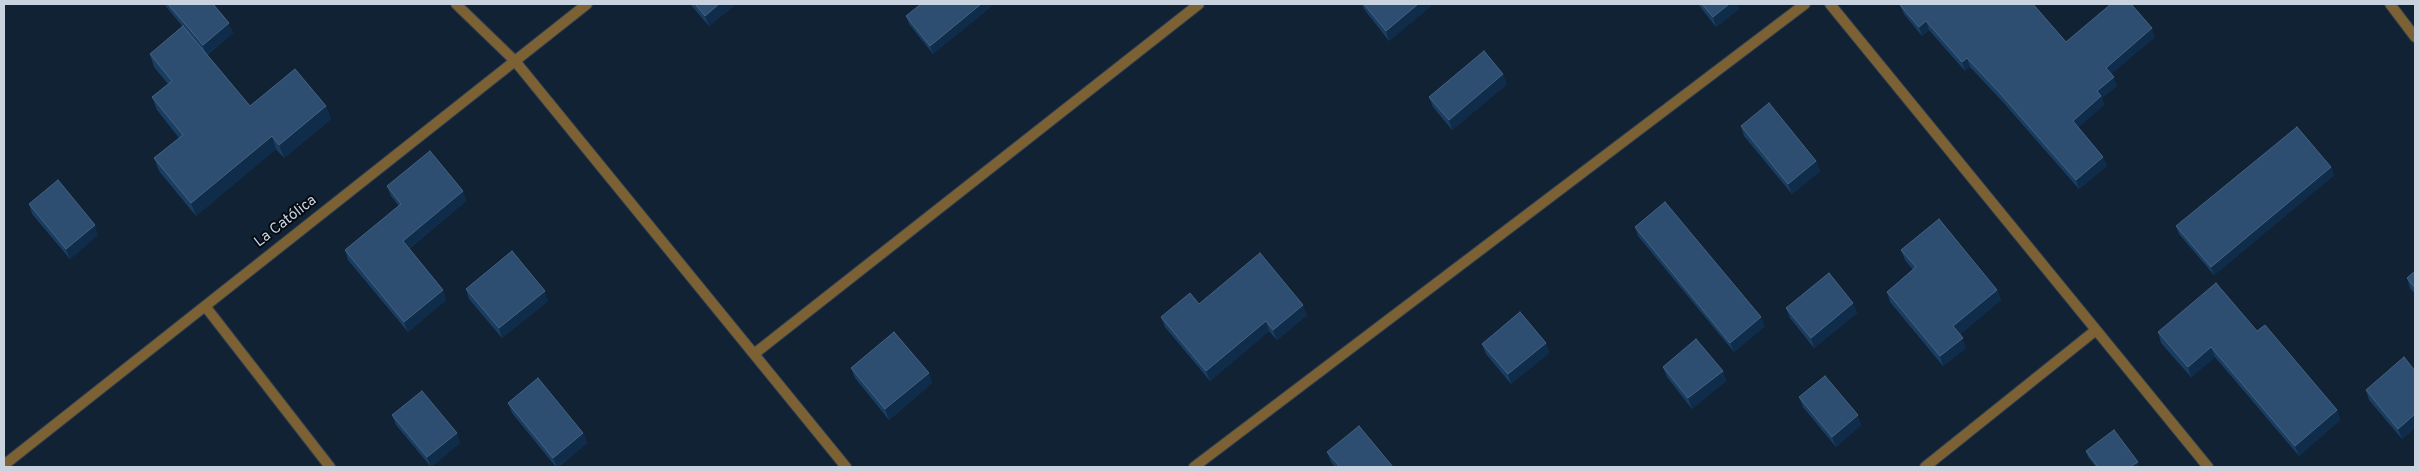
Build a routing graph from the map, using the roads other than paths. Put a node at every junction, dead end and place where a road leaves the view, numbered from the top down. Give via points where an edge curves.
1 (456, 4) edge
2 (587, 4) edge
3 (1199, 4) edge
4 (1805, 4) edge
5 (1830, 4) edge
6 (2390, 4) edge
7 (2415, 37) edge
8 (515, 61) junction
9 (205, 306) junction
10 (2096, 330) junction
11 (754, 354) junction
12 (4, 464) edge
13 (330, 467) edge
14 (846, 467) edge
15 (1194, 467) edge
16 (1925, 467) edge
17 (2208, 467) edge

1 - 8 street
2 - 8 street, La Católica
3 - 11 street
4 - 15 street
5 - 10 street
6 - 7 street
8 - 9 street, La Católica
8 - 11 street
9 - 12 street, La Católica
9 - 13 street
10 - 16 street
10 - 17 street
11 - 14 street

